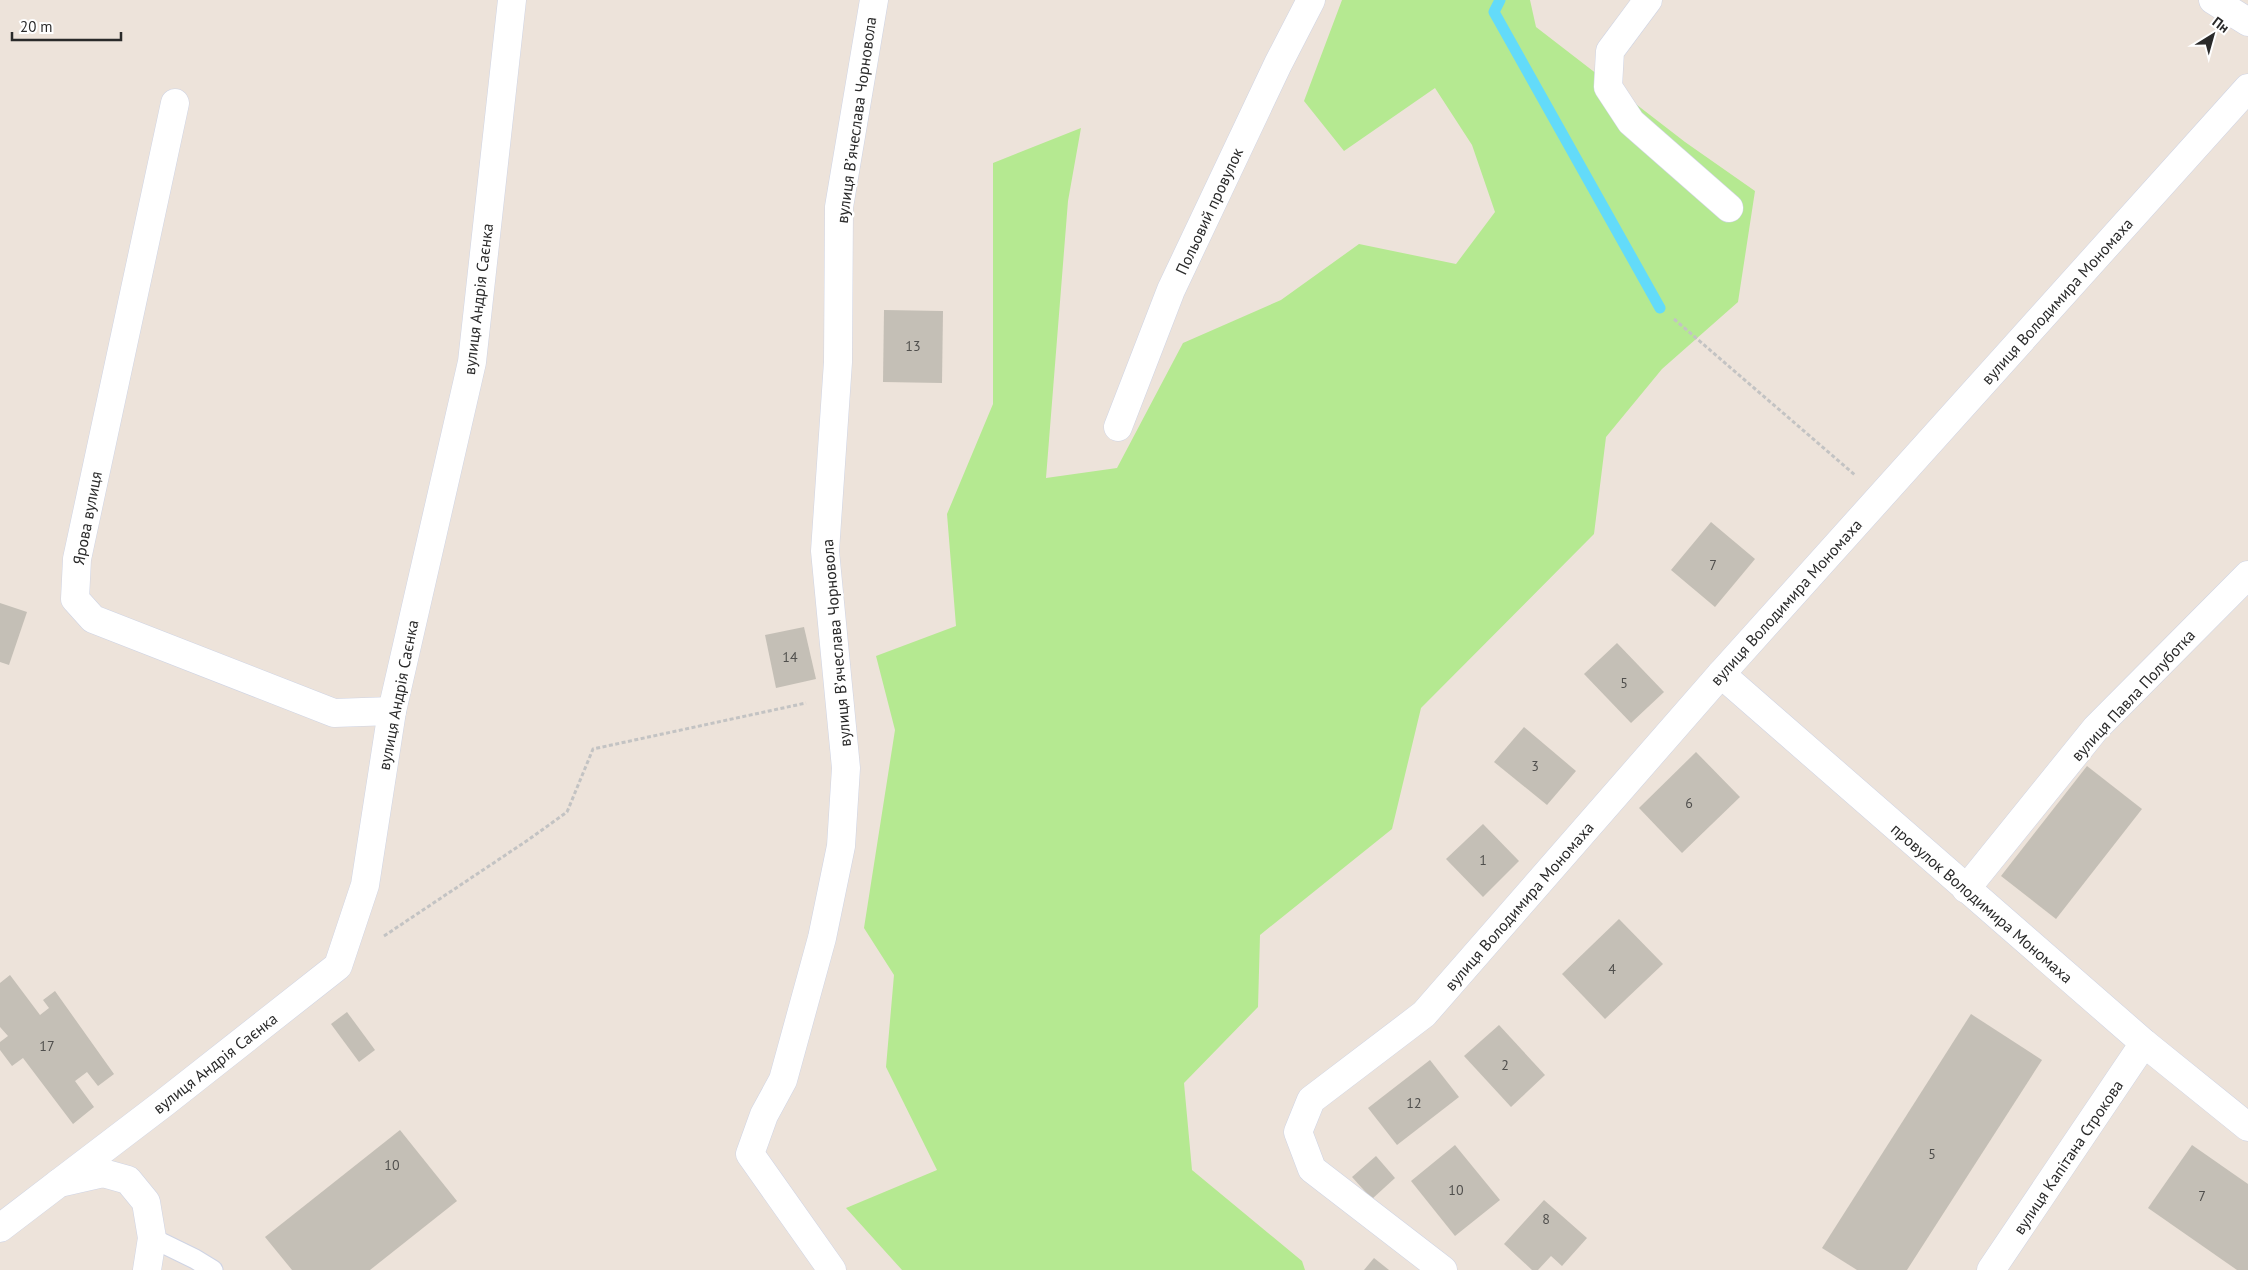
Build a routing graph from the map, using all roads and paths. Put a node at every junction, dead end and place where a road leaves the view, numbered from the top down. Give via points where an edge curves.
1 (512, 0) edge
2 (874, 0) edge
3 (1311, 0) edge
4 (1648, 0) edge
5 (2214, 0) edge
6 (2248, 22) edge
7 (2248, 88) edge
8 (175, 103) dead end
9 (1729, 208) dead end
10 (1674, 319) dead end
11 (1118, 427) dead end
12 (1880, 496) junction
13 (2248, 575) edge
14 (1721, 674) junction
15 (838, 696) junction
16 (392, 710) junction
17 (1966, 889) junction
18 (379, 939) dead end
19 (2144, 1043) junction
20 (2248, 1126) edge
21 (59, 1182) junction
22 (0, 1228) edge
23 (152, 1238) junction
24 (147, 1270) edge
25 (213, 1270) edge
26 (832, 1270) edge
27 (1443, 1270) edge
28 (1991, 1270) edge

1 - 16 street, вулиця Андрія Саєнка via 472,362
2 - 15 street, вулиця Вʼячеслава Чорновола via 840,207 838,362 825,551
3 - 11 street, Польовий провулок via 1171,290
4 - 9 street via 1610,51 1608,87 1631,122
5 - 6 street
7 - 12 street, вулиця Володимира Мономаха
8 - 16 street, Ярова вулиця via 77,559 75,599 93,620 334,713
10 - 12 path
12 - 14 street, вулиця Володимира Мономаха
13 - 17 street, вулиця Павла Полуботка via 2096,728
14 - 17 street, провулок Володимира Мономаха
14 - 27 street, вулиця Володимира Мономаха via 1424,1014 1311,1100 1298,1132 1312,1169
15 - 18 path via 593,750 567,812
15 - 26 street, вулиця Вʼячеслава Чорновола via 846,768 841,846 822,938 783,1080 764,1115 750,1154
16 - 21 street, вулиця Андрія Саєнка via 365,885 338,966
17 - 19 street, провулок Володимира Мономаха
19 - 20 street, провулок Володимира Мономаха
19 - 28 street, вулиця Капітана Строкова
21 - 22 street, вулиця Андрія Саєнка
21 - 23 street via 103,1173 128,1180 146,1202
23 - 24 street
23 - 25 lane

